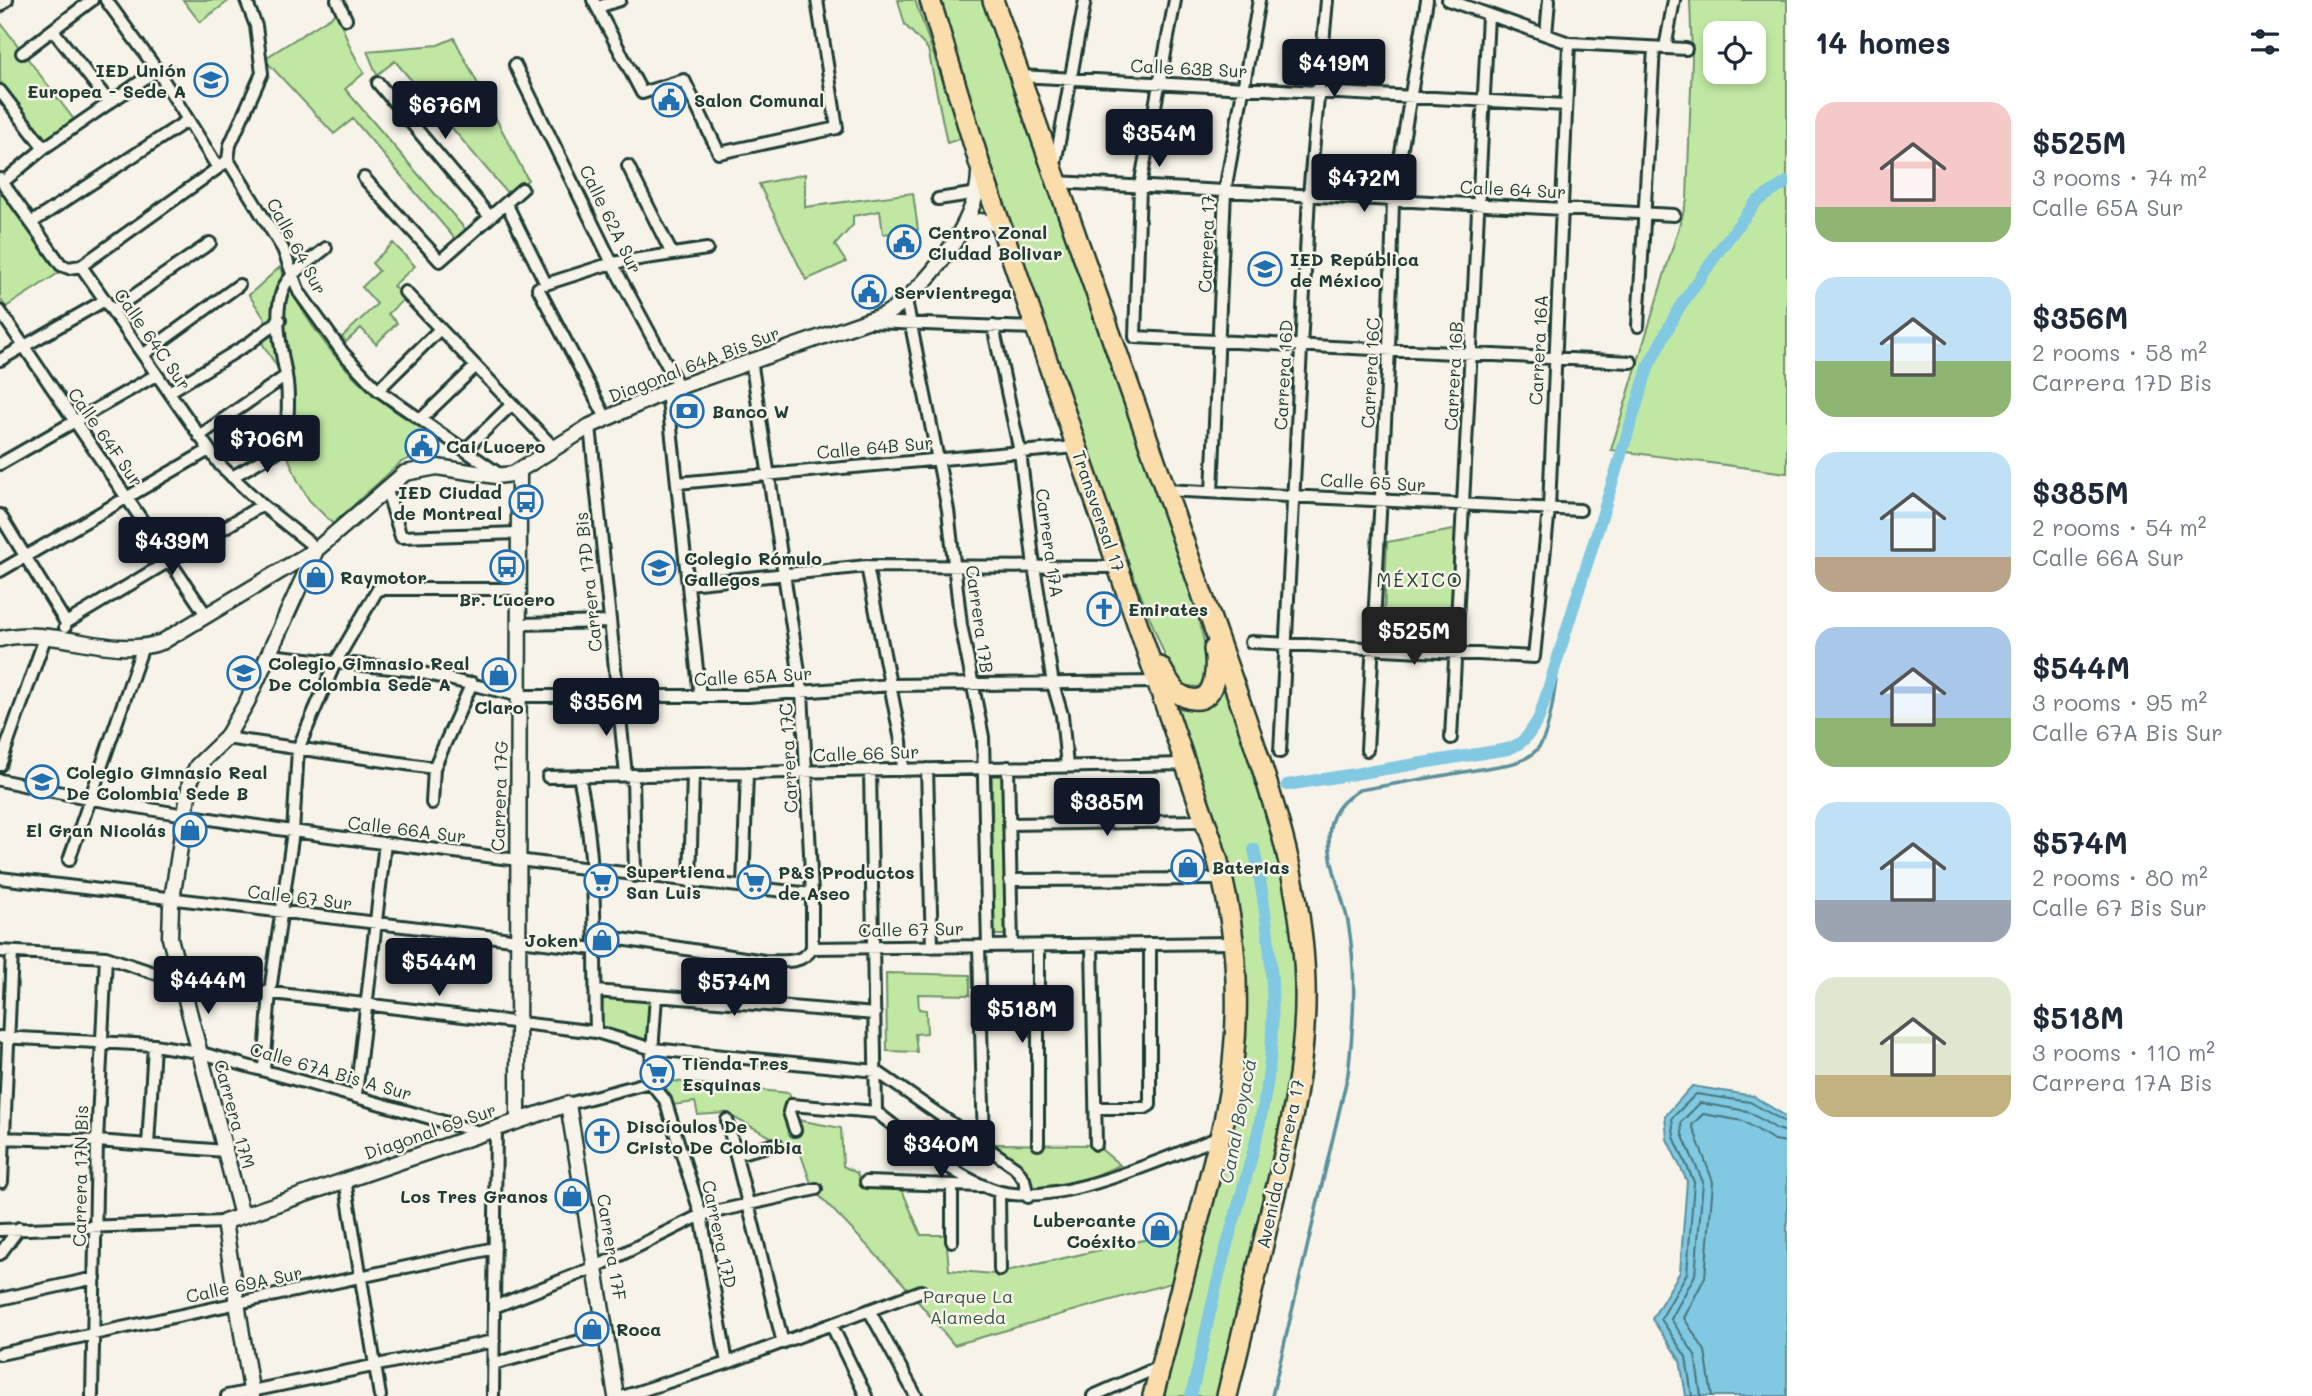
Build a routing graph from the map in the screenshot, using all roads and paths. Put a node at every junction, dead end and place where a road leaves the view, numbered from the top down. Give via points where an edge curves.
1 (7, 0) edge
2 (92, 0) edge
3 (106, 0) edge
4 (246, 0) edge
5 (337, 0) edge
6 (621, 0) edge
7 (817, 0) edge
8 (930, 0) edge
9 (993, 0) edge
10 (1004, 0) edge
11 (1085, 0) edge
12 (1175, 0) edge
13 (1259, 0) edge
14 (1327, 0) edge
15 (1427, 0) edge
16 (1448, 0) edge
17 (1549, 0) edge
18 (1674, 0) edge
19 (596, 3) edge
20 (0, 6) edge
21 (1488, 16) junction
22 (346, 19) dead end
23 (1001, 23) junction
24 (53, 30) junction
25 (1546, 35) junction
26 (1569, 43) junction
27 (1659, 48) junction
28 (1686, 49) dead end
29 (22, 53) dead end
30 (515, 65) dead end
31 (157, 70) junction
32 (1019, 76) junction
33 (1070, 79) junction
34 (378, 83) dead end
35 (1159, 84) junction
36 (1244, 88) junction
37 (0, 91) edge
38 (1319, 92) junction
39 (1410, 97) junction
40 (1484, 101) junction
41 (109, 102) junction
42 (1566, 105) junction
43 (188, 120) junction
44 (44, 148) junction
45 (228, 160) junction
46 (979, 162) junction
47 (628, 166) dead end
48 (218, 168) junction
49 (364, 178) dead end
50 (1054, 178) junction
51 (2, 180) edge
52 (1140, 186) junction
53 (522, 189) dead end
54 (1225, 191) junction
55 (978, 193) junction
56 (1310, 195) junction
57 (938, 199) dead end
58 (1393, 200) junction
59 (506, 203) junction
60 (1479, 204) junction
61 (1562, 209) junction
62 (1647, 213) junction
63 (1674, 215) dead end
64 (490, 217) junction
65 (31, 223) junction
66 (1000, 224) junction
67 (957, 236) junction
68 (210, 243) dead end
69 (326, 248) dead end
70 (706, 249) dead end
71 (672, 254) junction
72 (612, 263) junction
73 (81, 266) junction
74 (292, 276) junction
75 (239, 285) dead end
76 (542, 286) junction
77 (405, 292) dead end
78 (105, 300) junction
79 (906, 300) junction
80 (113, 310) junction
81 (0, 312) edge
82 (280, 320) junction
83 (869, 321) junction
84 (911, 323) junction
85 (993, 326) junction
86 (1638, 326) dead end
87 (1036, 328) junction
88 (440, 329) junction
89 (1219, 341) junction
90 (1302, 346) junction
91 (23, 347) junction
92 (1389, 350) junction
93 (144, 354) junction
94 (1472, 354) junction
95 (1555, 358) junction
96 (0, 360) edge
97 (751, 360) junction
98 (1631, 362) dead end
99 (476, 366) junction
100 (156, 374) junction
101 (286, 376) junction
102 (673, 389) junction
103 (378, 390) junction
104 (169, 392) junction
105 (512, 404) junction
106 (606, 418) junction
107 (421, 419) junction
108 (74, 420) junction
109 (590, 426) junction
110 (199, 436) junction
111 (1076, 447) junction
112 (466, 449) junction
113 (555, 449) junction
114 (209, 450) junction
115 (1020, 452) junction
116 (938, 459) junction
117 (0, 464) edge
118 (519, 471) junction
119 (768, 474) junction
120 (502, 476) junction
121 (232, 477) junction
122 (677, 483) junction
123 (386, 486) junction
124 (1164, 490) junction
125 (1212, 492) junction
126 (1294, 496) junction
127 (127, 498) junction
128 (1381, 500) junction
129 (1464, 504) junction
130 (262, 505) junction
131 (1549, 508) junction
132 (1580, 510) dead end
133 (0, 515) edge
134 (520, 533) junction
135 (317, 549) junction
136 (26, 556) junction
137 (170, 561) junction
138 (867, 566) junction
139 (954, 566) junction
140 (1034, 566) junction
141 (1118, 567) junction
142 (0, 571) edge
143 (784, 574) junction
144 (688, 584) junction
145 (520, 589) junction
146 (1209, 615) junction
147 (207, 616) junction
148 (610, 622) junction
149 (520, 624) junction
150 (65, 630) junction
151 (46, 635) junction
152 (0, 639) edge
153 (1251, 642) dead end
154 (1286, 644) junction
155 (143, 646) junction
156 (1147, 649) junction
157 (1373, 649) junction
158 (1457, 654) junction
159 (269, 655) junction
160 (335, 663) junction
161 (1158, 682) junction
162 (472, 683) junction
163 (971, 684) junction
164 (1053, 684) junction
165 (891, 685) junction
166 (802, 691) junction
167 (521, 696) junction
168 (700, 696) junction
169 (618, 698) junction
170 (226, 738) junction
171 (1451, 738) dead end
172 (298, 748) junction
173 (1367, 750) dead end
174 (1280, 752) dead end
175 (1186, 764) junction
176 (0, 765) edge
177 (1067, 766) junction
178 (1009, 767) junction
179 (434, 768) junction
180 (986, 768) junction
181 (927, 769) junction
182 (870, 770) junction
183 (903, 770) junction
184 (807, 772) junction
185 (747, 773) junction
186 (693, 774) junction
187 (630, 775) junction
188 (579, 776) junction
189 (548, 777) dead end
190 (0, 780) edge
191 (90, 800) junction
192 (432, 803) dead end
193 (184, 816) junction
194 (1205, 821) junction
195 (1009, 824) junction
196 (293, 832) junction
197 (385, 843) junction
198 (69, 860) dead end
199 (516, 860) junction
200 (595, 872) junction
201 (635, 876) junction
202 (0, 878) edge
203 (1223, 879) junction
204 (1010, 880) junction
205 (690, 881) junction
206 (743, 887) junction
207 (812, 894) junction
208 (172, 899) junction
209 (281, 914) junction
210 (376, 924) junction
211 (595, 935) junction
212 (516, 941) junction
213 (1234, 943) junction
214 (1150, 944) junction
215 (1092, 945) junction
216 (983, 946) junction
217 (1012, 946) junction
218 (1038, 946) junction
219 (875, 947) junction
220 (932, 947) junction
221 (812, 948) junction
222 (595, 949) junction
223 (0, 951) edge
224 (12, 952) junction
225 (106, 957) junction
226 (181, 982) junction
227 (270, 991) junction
228 (595, 991) junction
229 (656, 996) junction
230 (366, 1006) junction
231 (875, 1014) junction
232 (517, 1022) junction
233 (596, 1032) junction
234 (5, 1037) edge
235 (102, 1043) junction
236 (154, 1045) junction
237 (653, 1049) junction
238 (198, 1052) junction
239 (264, 1070) junction
240 (876, 1071) junction
241 (650, 1082) junction
242 (356, 1095) junction
243 (568, 1104) junction
244 (1097, 1108) junction
245 (876, 1112) junction
246 (727, 1120) dead end
247 (518, 1121) junction
248 (795, 1130) dead end
249 (490, 1131) junction
250 (966, 1133) junction
251 (1220, 1137) junction
252 (3, 1138) edge
253 (97, 1141) junction
254 (1038, 1143) dead end
255 (776, 1144) dead end
256 (1096, 1144) dead end
257 (148, 1145) junction
258 (984, 1146) junction
259 (225, 1151) junction
260 (737, 1154) junction
261 (947, 1165) junction
262 (345, 1180) junction
263 (2, 1182) dead end
264 (866, 1182) dead end
265 (952, 1185) junction
266 (984, 1186) junction
267 (816, 1189) dead end
268 (999, 1192) junction
269 (1028, 1197) junction
270 (750, 1203) junction
271 (701, 1215) junction
272 (242, 1216) junction
273 (224, 1222) junction
274 (97, 1227) junction
275 (19, 1228) junction
276 (0, 1230) edge
277 (952, 1241) dead end
278 (495, 1248) junction
279 (0, 1254) edge
280 (597, 1266) junction
281 (1000, 1270) dead end
282 (361, 1277) junction
283 (96, 1278) junction
284 (921, 1291) dead end
285 (0, 1299) edge
286 (237, 1304) junction
287 (494, 1307) junction
288 (869, 1310) junction
289 (832, 1326) junction
290 (94, 1334) junction
291 (606, 1334) junction
292 (494, 1341) junction
293 (783, 1343) junction
294 (0, 1354) edge
295 (727, 1363) junction
296 (493, 1364) junction
297 (375, 1366) junction
298 (1161, 1366) junction
299 (252, 1393) edge
300 (92, 1396) edge
301 (227, 1396) edge
302 (380, 1396) edge
303 (493, 1396) edge
304 (616, 1396) edge
305 (625, 1396) edge
306 (866, 1396) edge
307 (916, 1396) edge
308 (1093, 1396) edge
309 (1153, 1396) edge
310 (1227, 1396) edge

1 - 20 street
2 - 24 street
3 - 31 street
4 - 45 street via 256,26 262,74 230,145
5 - 22 street
6 - 19 street
7 - 19 street via 837,128 719,153 684,80 642,93
8 - 46 highway, Transversal 17
9 - 23 highway
10 - 23 street
11 - 33 street
12 - 35 street
13 - 36 street, Carrera 17
14 - 38 street, Carrera 16D
15 - 39 street, Carrera 16C
16 - 21 street
17 - 25 street
18 - 27 street
21 - 25 street
21 - 40 street, Carrera 16B
23 - 32 highway
24 - 29 street
24 - 41 street
25 - 26 street
26 - 27 street
26 - 42 street, Carrera 16A
27 - 28 street
27 - 62 street
30 - 72 street, Calle 62A Sur
31 - 41 street
31 - 43 street
32 - 33 street, Calle 63B Sur
32 - 50 highway
33 - 35 street, Calle 63B Sur
33 - 50 street
34 - 64 street
35 - 36 street, Calle 63B Sur
35 - 52 street
36 - 38 street, Calle 63B Sur
36 - 54 street, Carrera 17
37 - 44 street
38 - 39 street, Calle 63B Sur
38 - 56 street, Carrera 16D
39 - 40 street, Calle 63B Sur
39 - 58 street, Carrera 16C
40 - 42 street, Calle 63B Sur
40 - 60 street, Carrera 16B
41 - 44 street
42 - 61 street, Carrera 16A
43 - 48 street
43 - 65 street
44 - 51 street
45 - 48 street
45 - 74 street, Calle 64 Sur via 283,249
46 - 55 street
46 - 66 highway, Transversal 17
47 - 71 street
48 - 73 street
49 - 64 street via 440,261
50 - 52 street, Calle 64 Sur
50 - 124 highway
51 - 65 street
52 - 54 street, Calle 64 Sur
52 - 89 street via 1135,337
53 - 59 street
54 - 56 street, Calle 64 Sur
54 - 89 street, Carrera 17
55 - 57 street
55 - 67 street
56 - 58 street, Calle 64 Sur
56 - 90 street, Carrera 16D
58 - 60 street, Calle 64 Sur
58 - 92 street, Carrera 16C
59 - 64 street
59 - 76 street
60 - 61 street, Calle 64 Sur
60 - 94 street, Carrera 16B
61 - 62 street, Calle 64 Sur
61 - 95 street, Carrera 16A
62 - 63 street, Calle 64 Sur
62 - 86 street
65 - 73 street via 63,267
66 - 67 street via 980,221
66 - 87 highway, Transversal 17
67 - 79 street
68 - 80 street
69 - 74 street
70 - 71 street
71 - 72 street
72 - 76 street
72 - 102 street, Calle 62A Sur
73 - 78 street, Calle 64C Sur
74 - 82 street via 283,288
74 - 103 street, Calle 64 Sur via 332,339
75 - 93 street
76 - 106 street
77 - 88 street
78 - 80 street, Calle 64C Sur
78 - 91 street
79 - 83 street, Diagonal 64A Bis Sur
79 - 84 street, Carrera 17B
80 - 93 street, Calle 64C Sur
81 - 91 street, Calle 64F Sur
82 - 101 street
82 - 104 street
83 - 84 street
83 - 97 street, Diagonal 64A Bis Sur
84 - 85 street
84 - 116 street, Carrera 17B
85 - 87 street
85 - 115 street, Carrera 17A
87 - 111 highway, Transversal 17
88 - 99 street
88 - 103 street
89 - 90 street
89 - 125 street, Carrera 17
90 - 92 street
90 - 126 street, Carrera 16D
91 - 96 street
91 - 108 street, Calle 64F Sur
92 - 94 street
92 - 128 street, Carrera 16C
93 - 100 street, Calle 64C Sur
94 - 95 street
94 - 129 street, Carrera 16B
95 - 98 street
95 - 131 street, Carrera 16A
97 - 102 street, Diagonal 64A Bis Sur
97 - 119 street, Carrera 17C
99 - 105 street
99 - 107 street
100 - 104 street, Calle 64C Sur
100 - 108 street
101 - 110 street
101 - 121 street via 286,446
102 - 106 street, Diagonal 64A Bis Sur
102 - 122 street
103 - 107 street, Calle 64 Sur
104 - 110 street, Calle 64C Sur
105 - 112 street
105 - 113 street
106 - 109 street, Diagonal 64A Bis Sur
107 - 112 street, Calle 64 Sur
108 - 117 street
108 - 127 street, Calle 64F Sur
109 - 113 street, Diagonal 64A Bis Sur
109 - 148 street, Carrera 17D Bis
110 - 114 street, Calle 64C Sur
111 - 115 street, Calle 64B Sur
111 - 141 highway, Transversal 17
112 - 120 street, Calle 64 Sur
113 - 118 street, Diagonal 64A Bis Sur
114 - 121 street, Calle 64C Sur
114 - 127 street
115 - 116 street, Calle 64B Sur
115 - 140 street, Carrera 17A
116 - 119 street, Calle 64B Sur
116 - 139 street, Carrera 17B
118 - 120 street, Diagonal 64A Bis Sur
118 - 134 street, Carrera 17G
119 - 122 street, Calle 64B Sur
119 - 143 street, Carrera 17C
120 - 123 street via 428,467 405,473
121 - 130 street, Calle 64C Sur
122 - 144 street
123 - 134 street via 401,537
123 - 135 street
124 - 125 street, Calle 65 Sur
124 - 146 highway
125 - 126 street, Calle 65 Sur
126 - 128 street, Calle 65 Sur
126 - 154 street, Carrera 16D
127 - 136 street
127 - 137 street, Calle 64F Sur
128 - 129 street, Calle 65 Sur
128 - 157 street, Carrera 16C
129 - 131 street, Calle 65 Sur
129 - 158 street, Carrera 16B
130 - 135 street, Calle 64C Sur
130 - 137 street
131 - 132 street, Calle 65 Sur
131 - 158 street, Carrera 16A via 1534,657
133 - 136 street
134 - 145 street, Carrera 17G
135 - 147 street
135 - 159 street, Carrera 17M
136 - 142 street
136 - 150 street
137 - 147 street, Calle 64F Sur
137 - 150 street
138 - 139 street
138 - 143 street
138 - 165 street
139 - 140 street
139 - 163 street, Carrera 17B
140 - 141 street
140 - 164 street, Carrera 17A
141 - 156 highway, Transversal 17
143 - 144 street
143 - 166 street, Carrera 17C
144 - 168 street
145 - 149 street, Carrera 17G
145 - 160 street via 378,589
146 - 156 highway via 1216,675 1209,693 1197,698 1178,693
146 - 310 highway, Avenida Carrera 17 via 1273,798 1290,864 1302,929 1306,1012 1288,1141
147 - 155 street via 162,642
148 - 149 street
148 - 169 street, Carrera 17D Bis
149 - 167 street, Carrera 17G
150 - 151 street
150 - 155 street via 112,645
151 - 152 street
151 - 176 street
153 - 154 street
154 - 157 street
154 - 174 street, Carrera 16D
155 - 191 street
156 - 161 highway, Transversal 17
157 - 158 street
157 - 173 street, Carrera 16C
158 - 171 street, Carrera 16B
159 - 160 street, Calle 65A Sur
159 - 170 street, Carrera 17M
160 - 162 street, Calle 65A Sur via 410,670
160 - 172 street
161 - 164 street, Calle 65A Sur
161 - 175 highway, Transversal 17
162 - 167 street, Calle 65A Sur
162 - 179 street
163 - 164 street, Calle 65A Sur
163 - 165 street, Calle 65A Sur
163 - 180 street, Carrera 17B
164 - 177 street, Carrera 17A via 1062,715
165 - 166 street, Calle 65A Sur
165 - 183 street
166 - 168 street, Calle 65A Sur
166 - 184 street, Carrera 17C
167 - 169 street, Calle 65A Sur
167 - 199 street, Carrera 17G
168 - 169 street, Calle 65A Sur
169 - 187 street, Carrera 17D Bis
170 - 172 street
170 - 193 street, Carrera 17M via 197,766
172 - 179 street
172 - 196 street
175 - 177 street, Calle 66 Sur
175 - 194 highway, Transversal 17
177 - 178 street, Calle 66 Sur
178 - 180 street, Calle 66 Sur
178 - 195 street
179 - 192 street
180 - 181 street, Calle 66 Sur
180 - 216 street, Carrera 17B
181 - 183 street, Calle 66 Sur
181 - 220 street
182 - 183 street, Calle 66 Sur
182 - 184 street, Calle 66 Sur
182 - 219 street
184 - 185 street, Calle 66 Sur
184 - 207 street, Carrera 17C
185 - 186 street, Calle 66 Sur
185 - 206 street
186 - 187 street, Calle 66 Sur
186 - 205 street
187 - 188 street, Calle 66 Sur
187 - 201 street, Carrera 17D Bis
188 - 189 street, Calle 66 Sur
188 - 200 street
190 - 191 street, Calle 66A Sur
191 - 193 street, Calle 66A Sur
191 - 198 street
193 - 196 street, Calle 66A Sur
193 - 208 street, Carrera 17M
194 - 195 street
194 - 203 highway, Transversal 17
195 - 204 street
196 - 197 street, Calle 66A Sur
196 - 209 street
197 - 199 street, Calle 66A Sur
197 - 210 street
199 - 200 street, Calle 66A Sur
199 - 212 street, Carrera 17G
200 - 201 street, Calle 66A Sur
200 - 211 street
201 - 205 street, Calle 66A Sur
202 - 208 street, Calle 67 Sur
203 - 204 street
203 - 213 highway, Transversal 17
204 - 217 street
205 - 206 street, Calle 66A Sur
206 - 207 street, Calle 66A Sur
207 - 221 street, Carrera 17C
208 - 209 street, Calle 67 Sur
208 - 226 street, Carrera 17M via 170,938
209 - 210 street, Calle 67 Sur
209 - 227 street
210 - 212 street, Calle 67 Sur
210 - 230 street
211 - 221 street, Calle 67 Sur via 764,961 802,959
211 - 222 street
212 - 222 street, Calle 67 Sur
212 - 232 street, Carrera 17G
213 - 214 street, Calle 67 Sur
213 - 251 highway via 1235,1051
214 - 215 street, Calle 67 Sur
214 - 244 street via 1148,1107
215 - 218 street, Calle 67 Sur
215 - 244 street
216 - 217 street, Calle 67 Sur
216 - 220 street, Calle 67 Sur
216 - 258 street, Carrera 17B
217 - 218 street, Calle 67 Sur
218 - 254 street
219 - 220 street, Calle 67 Sur
219 - 221 street, Calle 67 Sur
219 - 231 street
222 - 228 street
223 - 224 street
224 - 225 street
224 - 234 street
225 - 226 street
225 - 235 street, Carrera 17N Bis
226 - 227 street
226 - 238 street, Carrera 17M
227 - 230 street
227 - 239 street
228 - 229 street
228 - 233 street
229 - 231 street
229 - 237 street
230 - 232 street
230 - 242 street
231 - 240 street
232 - 233 street
232 - 247 street, Carrera 17G
233 - 237 street
234 - 235 street, Calle 67A Bis A Sur
234 - 252 street
235 - 236 street, Calle 67A Bis A Sur
235 - 253 street, Carrera 17N Bis
236 - 238 street, Calle 67A Bis A Sur
236 - 257 street
237 - 240 street
237 - 241 street
238 - 239 street, Calle 67A Bis A Sur
238 - 259 street, Carrera 17M
239 - 242 street, Calle 67A Bis A Sur
240 - 245 street
240 - 250 street
241 - 243 street, Diagonal 69 Sur
241 - 271 street, Carrera 17D via 665,1100
242 - 249 street, Calle 67A Bis A Sur
243 - 247 street, Diagonal 69 Sur
243 - 280 street, Carrera 17F
244 - 256 street
245 - 248 street via 791,1105
245 - 261 street
246 - 260 street
247 - 249 street, Diagonal 69 Sur
249 - 262 street, Diagonal 69 Sur
249 - 278 street
250 - 258 street
250 - 261 street
251 - 269 street via 1075,1189
251 - 298 highway
252 - 253 street
252 - 263 street
253 - 257 street
253 - 274 street, Carrera 17N Bis
255 - 260 street
257 - 259 street
258 - 269 street via 1021,1173
259 - 272 street, Carrera 17M
260 - 270 street
261 - 266 street
262 - 272 street, Diagonal 69 Sur
262 - 282 street
264 - 265 street
265 - 266 street
265 - 277 street
266 - 268 street
267 - 270 street
268 - 269 street
268 - 281 street
270 - 271 street
270 - 293 street
271 - 280 street
271 - 295 street, Carrera 17D
272 - 273 street, Diagonal 69 Sur
273 - 274 street
273 - 286 street
274 - 275 street
274 - 283 street, Carrera 17N Bis
275 - 276 street
275 - 279 street
278 - 282 street, Calle 69A Sur
278 - 287 street
280 - 287 street
280 - 291 street, Carrera 17F
282 - 286 street, Calle 69A Sur
282 - 297 street
283 - 285 street
283 - 290 street, Carrera 17N Bis
284 - 288 street
286 - 290 street, Calle 69A Sur
286 - 299 street
287 - 292 street
288 - 289 street
288 - 307 street
289 - 293 street
289 - 306 street
290 - 294 street, Calle 69A Sur
290 - 300 street, Carrera 17N Bis
291 - 296 street
291 - 304 street, Carrera 17F
292 - 296 street
292 - 297 street
293 - 295 street
295 - 305 street
296 - 303 street
297 - 299 street
297 - 302 street
298 - 308 street
298 - 309 highway
299 - 301 street

